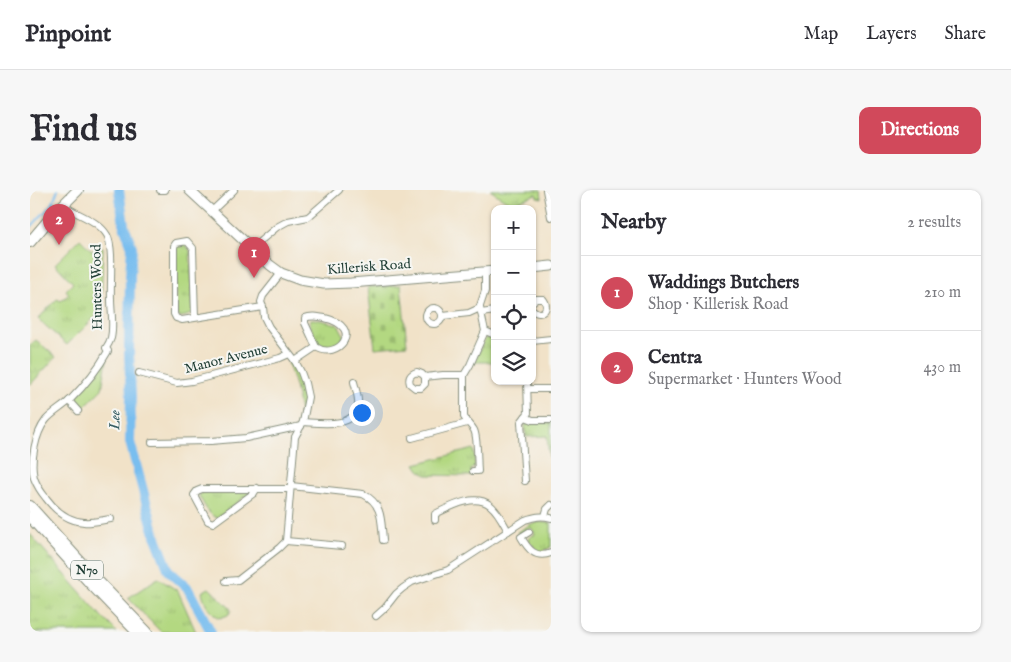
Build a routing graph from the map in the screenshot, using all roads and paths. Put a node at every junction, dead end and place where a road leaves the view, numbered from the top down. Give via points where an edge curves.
1 (78, 190) edge
2 (160, 190) edge
3 (165, 190) edge
4 (189, 190) edge
5 (338, 190) edge
6 (546, 190) edge
7 (236, 191) edge
8 (63, 205) junction
9 (212, 211) junction
10 (551, 217) edge
11 (30, 242) edge
12 (252, 248) junction
13 (551, 266) edge
14 (536, 268) edge
15 (491, 271) edge
16 (485, 272) junction
17 (281, 273) junction
18 (536, 299) edge
19 (263, 307) junction
20 (481, 311) junction
21 (491, 311) edge
22 (536, 312) edge
23 (443, 316) dead end
24 (196, 318) junction
25 (485, 331) junction
26 (491, 333) edge
27 (551, 339) edge
28 (536, 341) edge
29 (316, 347) junction
30 (289, 354) junction
31 (295, 361) junction
32 (139, 373) dead end
33 (464, 375) junction
34 (425, 377) dead end
35 (354, 382) dead end
36 (528, 385) edge
37 (551, 388) edge
38 (528, 389) junction
39 (69, 401) junction
40 (78, 411) dead end
41 (525, 417) junction
42 (551, 420) edge
43 (467, 423) junction
44 (302, 424) junction
45 (412, 438) dead end
46 (152, 442) dead end
47 (473, 471) dead end
48 (525, 481) dead end
49 (290, 487) junction
50 (257, 488) junction
51 (551, 505) edge
52 (30, 506) edge
53 (30, 517) edge
54 (548, 517) edge
55 (111, 519) dead end
56 (434, 520) dead end
57 (508, 531) junction
58 (529, 532) dead end
59 (383, 540) dead end
60 (286, 541) junction
61 (342, 546) dead end
62 (551, 553) edge
63 (226, 581) dead end
64 (376, 616) dead end
65 (137, 632) edge
66 (147, 632) edge

1 - 8 main road
2 - 3 street
4 - 9 main road, Killerisk Road
5 - 12 street via 314,213 288,221
6 - 10 street
7 - 9 street
8 - 11 main road
8 - 39 street, Hunters Wood via 104,230 110,242 111,257 112,324 108,351
9 - 12 main road, Killerisk Road
12 - 17 main road, Killerisk Road
13 - 14 main road
15 - 16 main road, Killerisk Road
16 - 17 main road, Killerisk Road via 324,284
16 - 20 street
17 - 19 street via 263,296
18 - 22 street via 543,299 546,304 546,309
19 - 24 street
19 - 30 street via 269,327
20 - 21 street
20 - 23 street
20 - 25 street
24 - 24 street via 182,320 174,314 176,242 187,241 193,248
25 - 26 street
25 - 33 street
27 - 28 street
29 - 29 street via 320,350 339,347 344,342 346,330 335,321 306,318 305,323
29 - 31 street
30 - 31 street
30 - 32 street, Manor Avenue via 177,383
31 - 44 street via 308,397
33 - 34 street
33 - 43 street via 464,417
35 - 44 street via 359,404 351,417 333,424
36 - 38 street
37 - 38 street
38 - 41 street via 528,413
39 - 40 street
39 - 55 street, Hunters Wood via 47,419 38,432 32,461 34,477 52,507 67,517 84,522
41 - 42 street
41 - 48 street via 521,422
43 - 45 street
43 - 47 street via 474,428 476,435 478,471
44 - 46 street via 246,438
44 - 49 street via 295,438
49 - 50 street
49 - 59 street via 370,497 380,510
49 - 60 street
50 - 50 street via 213,523 208,521 194,495 202,489
51 - 54 street via 547,509
52 - 66 main road, N70
53 - 65 main road, N70
54 - 57 street via 525,520
56 - 57 street via 435,514 450,507 477,500 491,506
57 - 64 street via 448,570 412,582
58 - 62 street via 521,537 532,552 543,556
60 - 61 street
60 - 63 street via 238,580

